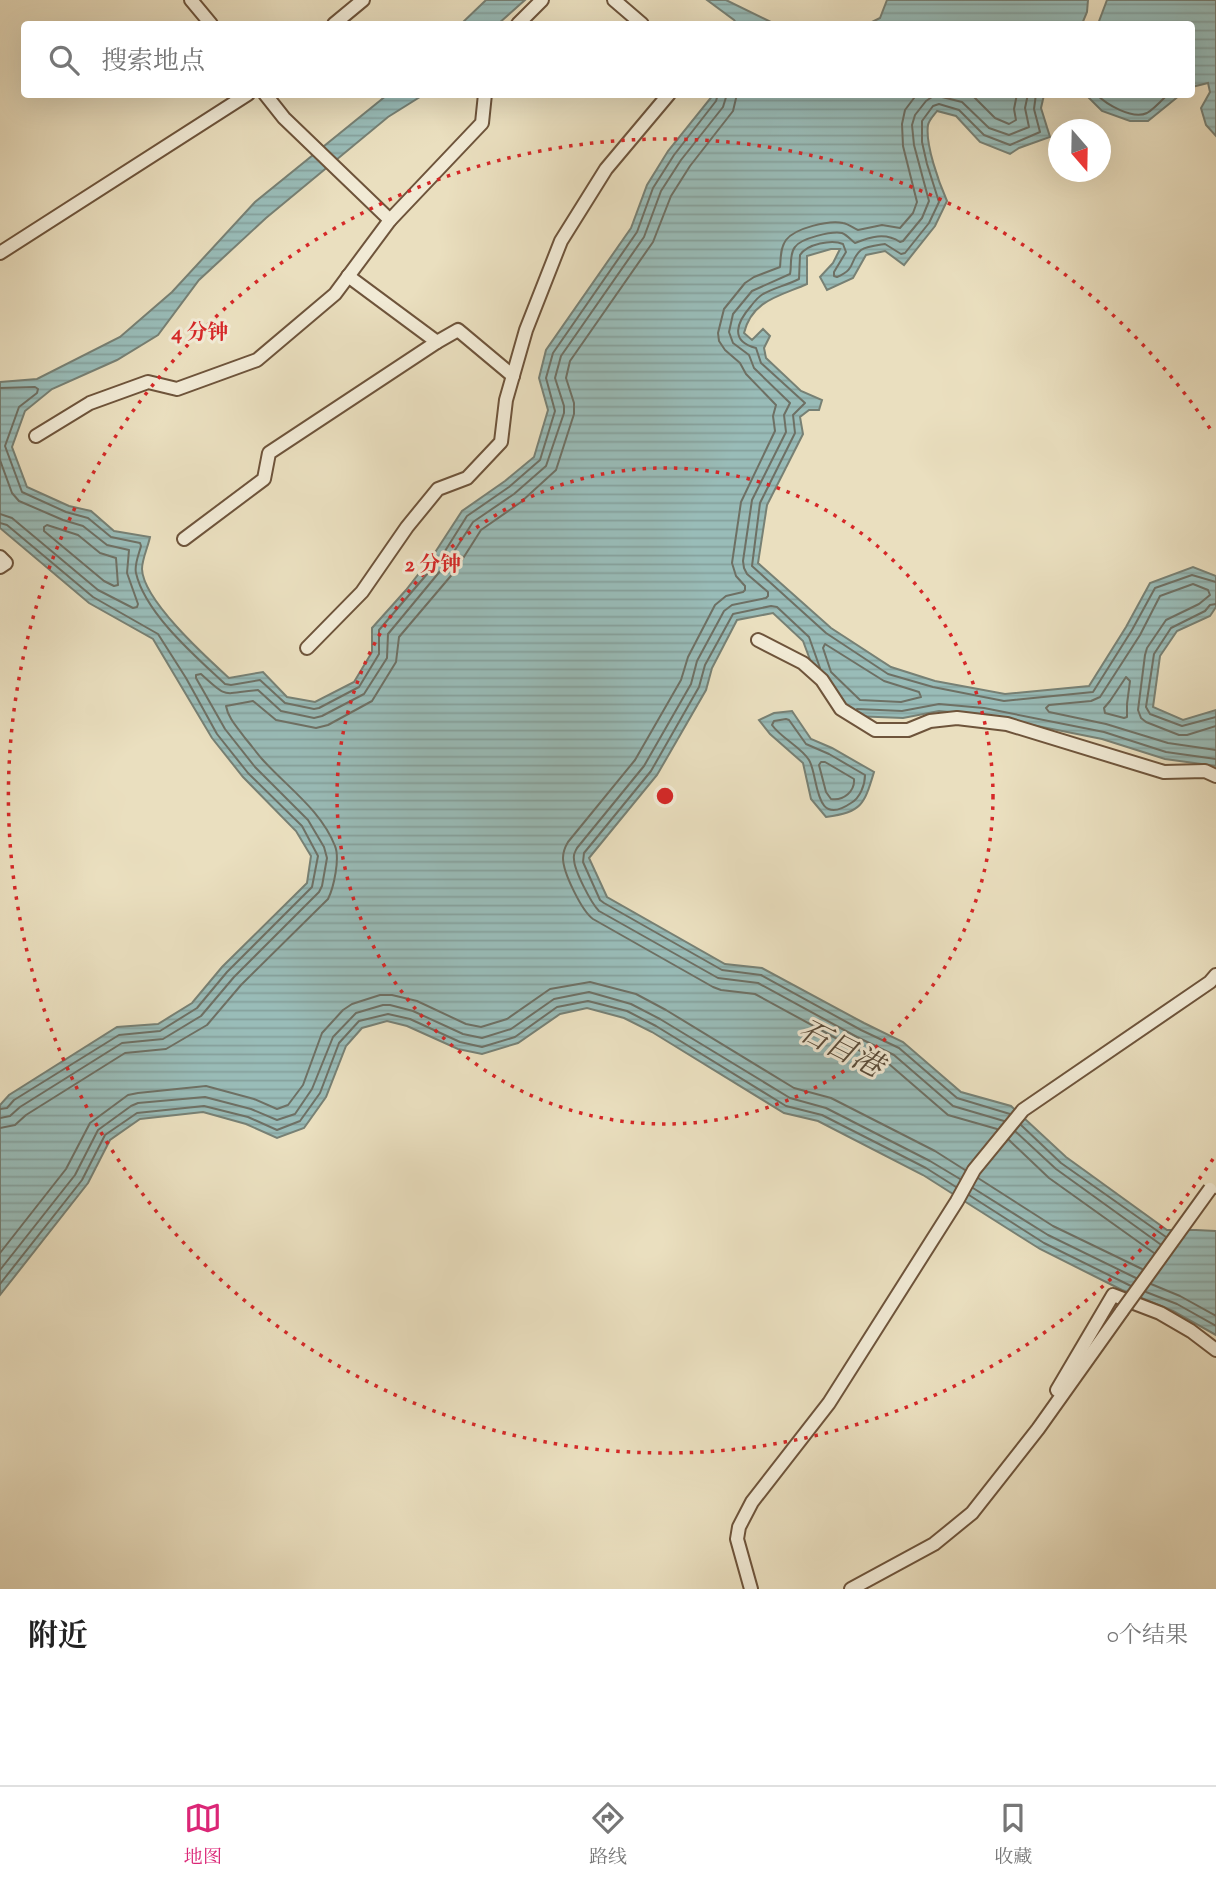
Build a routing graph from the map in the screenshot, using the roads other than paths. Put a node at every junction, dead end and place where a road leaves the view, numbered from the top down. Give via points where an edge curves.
1 (191, 0) edge
2 (363, 0) edge
3 (542, 0) edge
4 (614, 0) edge
5 (208, 21) edge
6 (338, 21) edge
7 (521, 21) edge
8 (638, 21) edge
9 (242, 98) edge
10 (268, 98) edge
11 (485, 98) edge
12 (666, 98) edge
13 (390, 220) junction
14 (0, 253) edge
15 (348, 276) junction
16 (437, 342) junction
17 (513, 376) junction
18 (36, 436) dead end
19 (184, 539) dead end
20 (0, 557) edge
21 (0, 567) edge
22 (758, 640) dead end
23 (307, 648) dead end
24 (1216, 776) edge
25 (1216, 975) edge
26 (1213, 1185) edge
27 (1216, 1350) edge
28 (1038, 1429) junction
29 (751, 1589) edge
30 (851, 1589) edge

1 - 5 street
2 - 6 street
3 - 7 street
4 - 8 street
9 - 14 street
10 - 13 street
11 - 13 street via 482,123
12 - 17 street via 606,169 561,241
13 - 15 street
15 - 16 street
15 - 18 street via 335,294 257,360 177,389 148,382 90,403
16 - 17 street via 457,330
16 - 19 street via 269,453 264,479
17 - 23 street via 501,442 467,478 438,489 362,592
20 - 21 street via 5,563
22 - 24 street via 803,663 822,680 841,709 875,730 908,730 930,721 957,718 1007,724 1164,772 1205,771
25 - 29 street via 1023,1110 974,1170 829,1403 752,1502 737,1539
26 - 28 street, bridge
27 - 28 street via 1160,1313 1113,1295
28 - 30 street via 972,1513 933,1544

